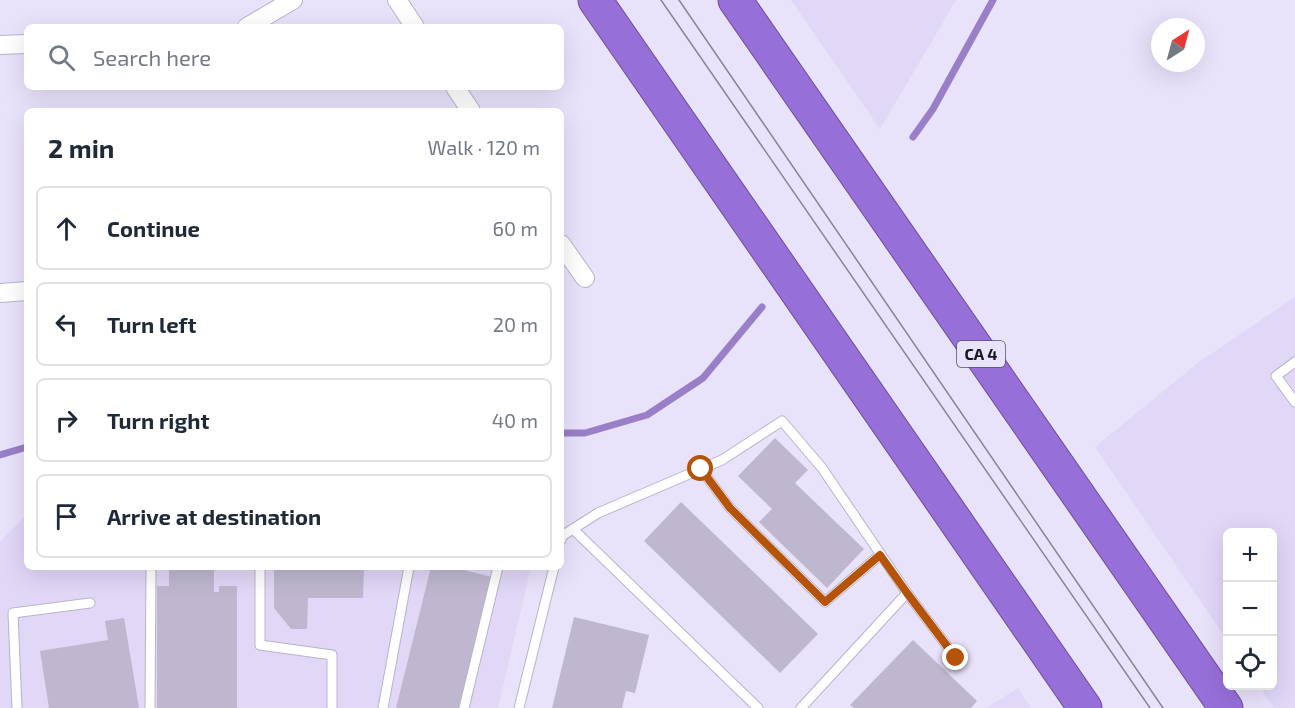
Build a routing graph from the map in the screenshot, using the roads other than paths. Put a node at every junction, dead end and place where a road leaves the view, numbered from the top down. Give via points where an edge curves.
1 (293, 0) edge
2 (397, 0) edge
3 (595, 0) edge
4 (735, 0) edge
5 (252, 24) edge
6 (413, 24) edge
7 (24, 44) edge
8 (0, 45) edge
9 (456, 90) edge
10 (469, 108) edge
11 (564, 248) edge
12 (585, 278) dead end
13 (24, 291) edge
14 (0, 292) edge
15 (1295, 362) edge
16 (1295, 402) edge
17 (701, 469) junction
18 (573, 529) junction
19 (564, 535) edge
20 (880, 555) junction
21 (152, 570) edge
22 (260, 570) edge
23 (408, 570) edge
24 (497, 570) edge
25 (553, 570) edge
26 (907, 593) junction
27 (90, 603) dead end
28 (956, 658) dead end
29 (804, 706) edge
30 (17, 708) edge
31 (150, 708) edge
32 (332, 708) edge
33 (383, 708) edge
34 (464, 708) edge
35 (519, 708) edge
36 (758, 708) edge
37 (1085, 708) edge
38 (1226, 708) edge

1 - 5 street
2 - 6 street
3 - 37 highway
4 - 38 highway, CA 4
7 - 8 street
9 - 10 street
11 - 12 street
13 - 14 street
15 - 16 lane via 1276,376
17 - 18 lane via 598,513
17 - 20 lane via 730,508 825,602
17 - 20 lane via 782,421 822,468
18 - 19 lane
18 - 36 lane
20 - 26 lane
21 - 31 lane
22 - 32 lane via 260,645 332,655
23 - 33 lane
24 - 34 lane
25 - 35 lane
26 - 28 lane
26 - 29 lane
27 - 30 lane via 13,613

